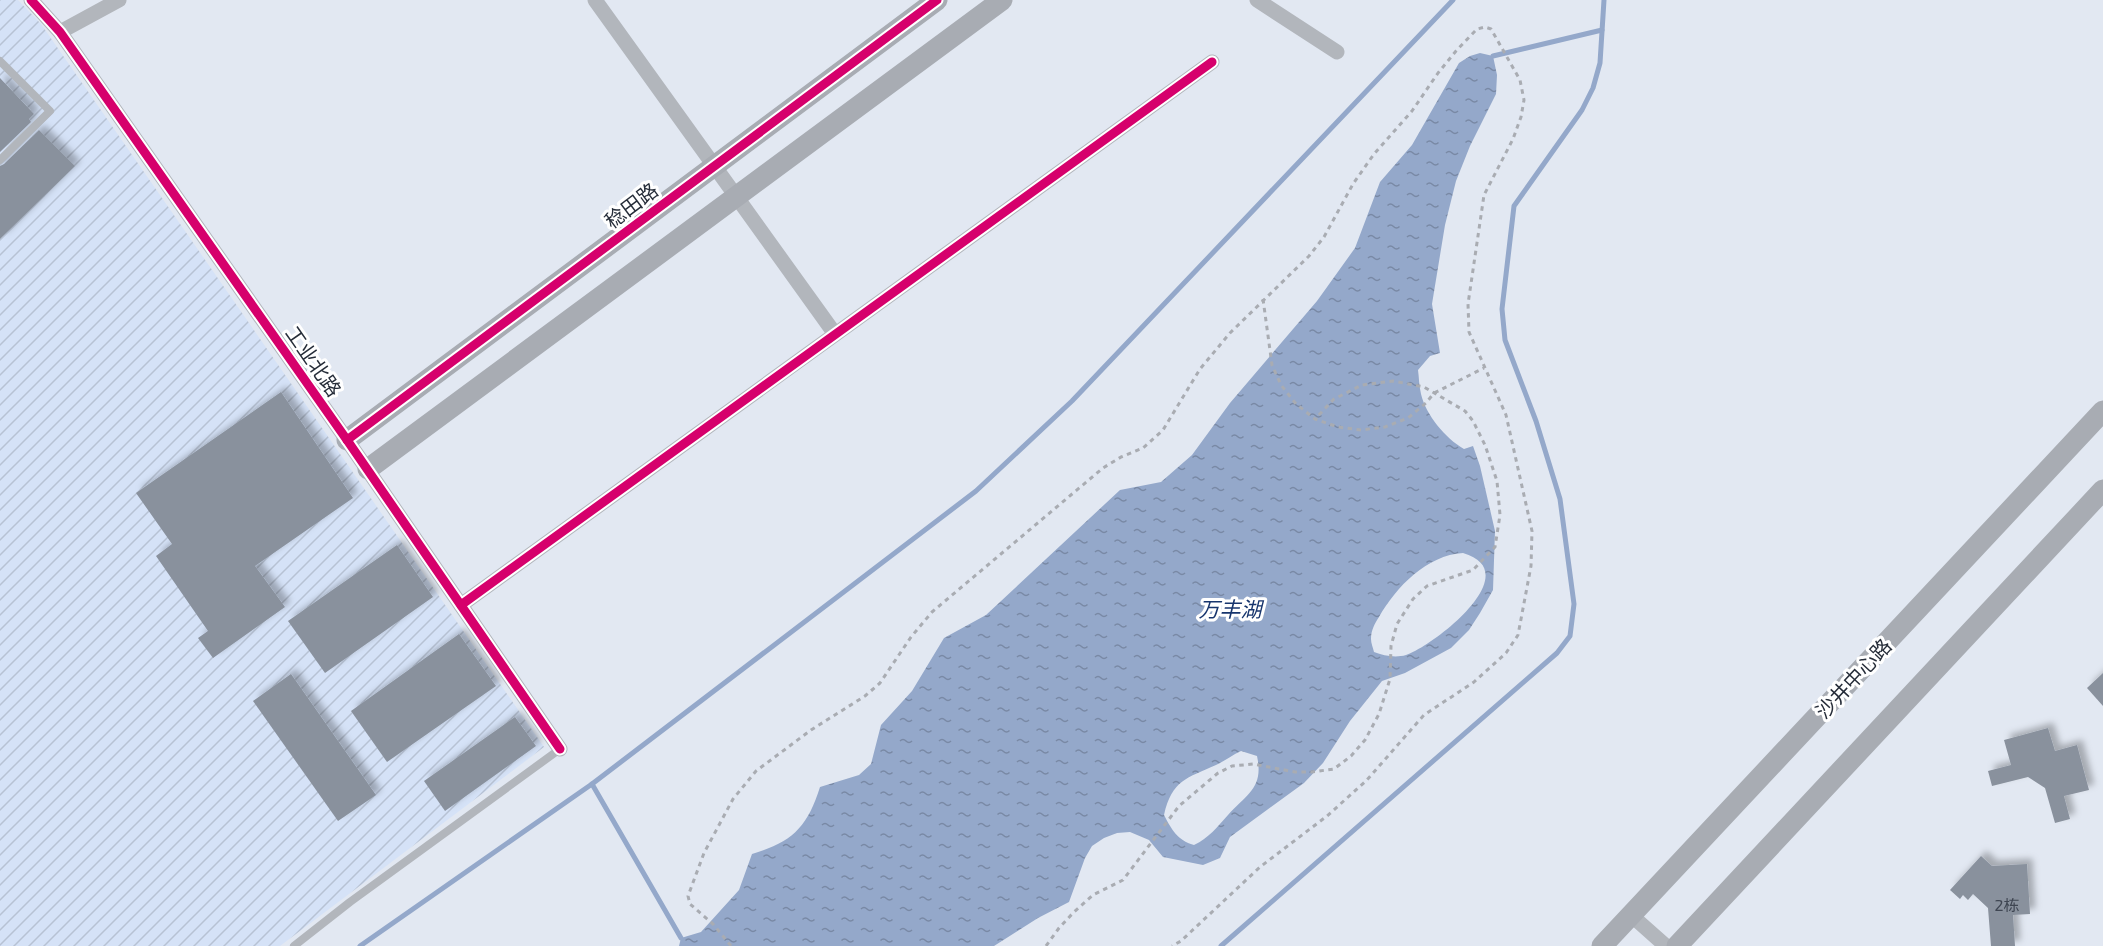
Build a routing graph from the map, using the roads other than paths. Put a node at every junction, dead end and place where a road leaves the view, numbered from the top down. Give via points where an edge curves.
1 (31, 0) edge
2 (119, 0) edge
3 (595, 0) edge
4 (937, 0) edge
5 (1002, 0) edge
6 (1257, 0) edge
7 (60, 32) junction
8 (1337, 52) dead end
9 (0, 61) edge
10 (1212, 62) dead end
11 (0, 160) edge
12 (714, 166) junction
13 (736, 197) junction
14 (835, 334) junction
15 (2103, 411) edge
16 (347, 440) junction
17 (368, 469) junction
18 (2103, 490) edge
19 (461, 605) junction
20 (560, 749) joint
21 (1631, 915) junction
22 (294, 946) edge
23 (1602, 946) edge
24 (1666, 946) edge
25 (1677, 946) edge

1 - 7 street, 工业北路
2 - 7 street
3 - 12 street
4 - 12 street, 稔田路
5 - 13 street
6 - 8 street
7 - 16 street, 工业北路
9 - 11 lane via 50,111
10 - 14 street
12 - 13 street
12 - 16 street, 稔田路
13 - 14 street
13 - 17 street
14 - 19 street
15 - 21 street, 沙井中心路
16 - 17 street, 工业北路
17 - 19 street, 工业北路
18 - 25 street
19 - 20 street, 工业北路
20 - 22 lane
21 - 23 street, 沙井中心路
21 - 24 street

